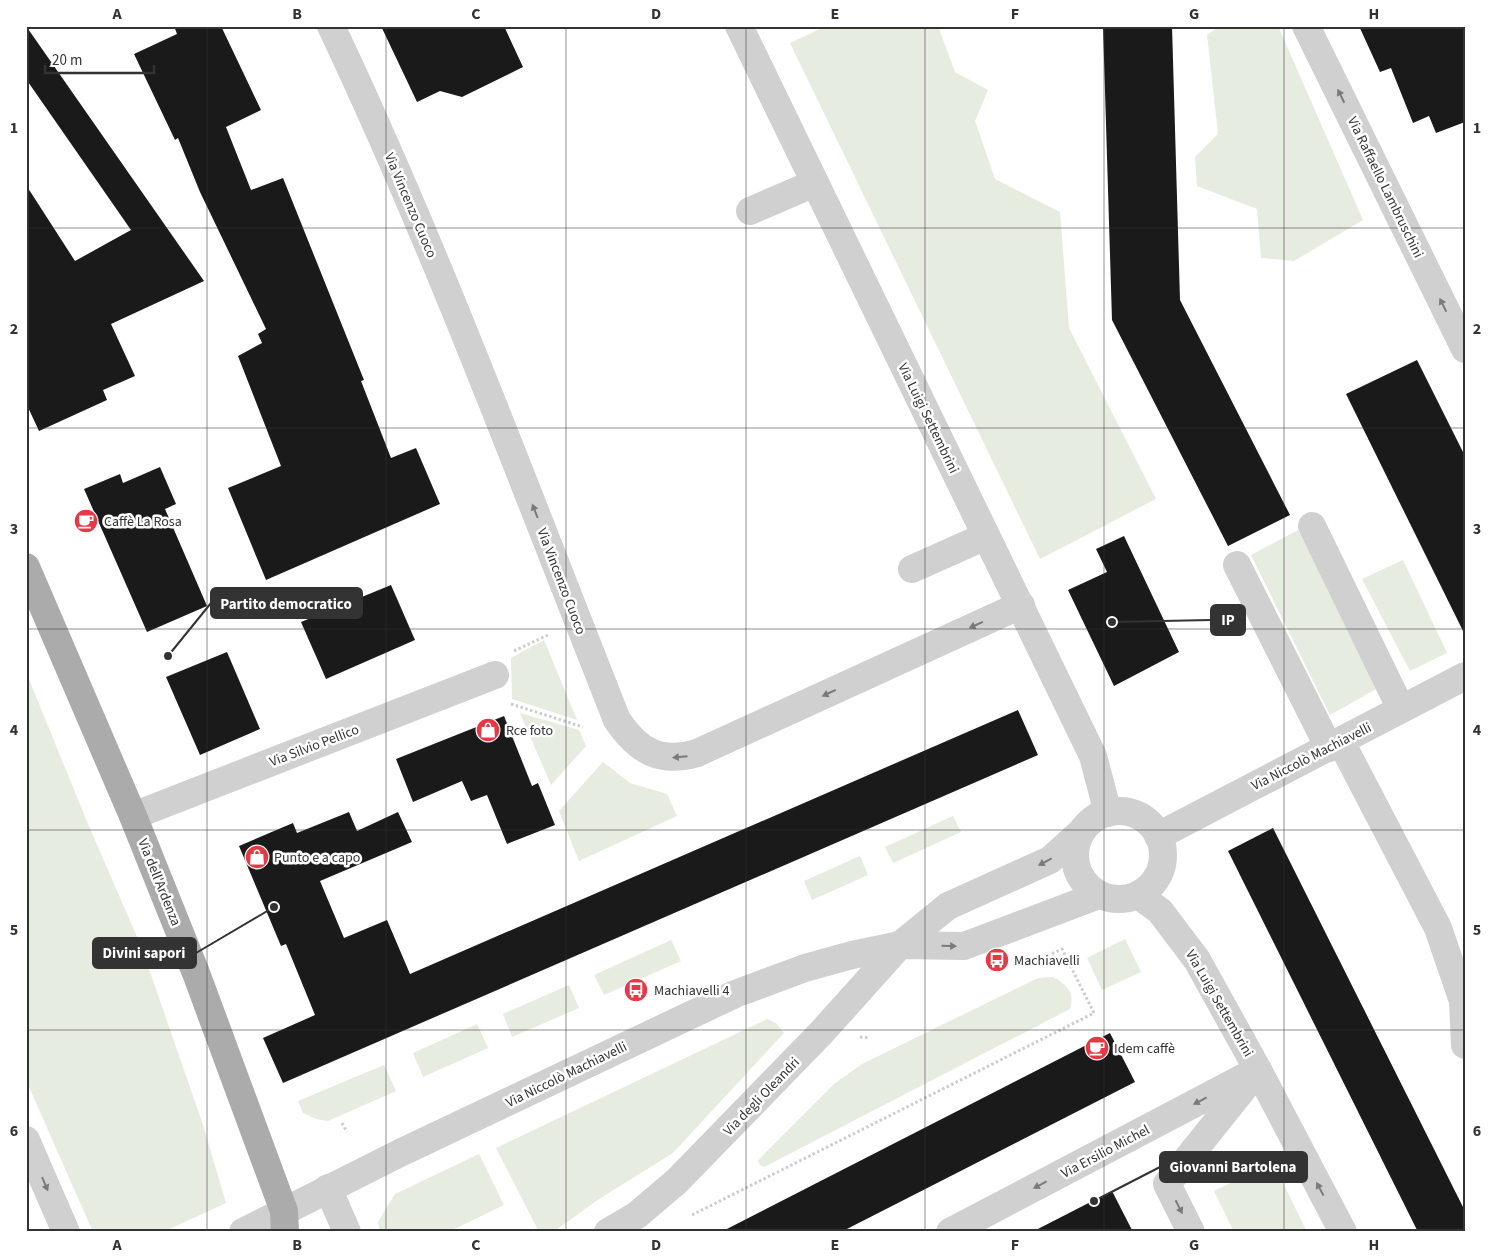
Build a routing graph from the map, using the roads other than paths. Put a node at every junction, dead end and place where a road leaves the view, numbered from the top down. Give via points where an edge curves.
1 (330, 26) edge
2 (739, 26) edge
3 (1306, 26) edge
4 (815, 184) junction
5 (750, 211) dead end
6 (1465, 349) edge
7 (1312, 526) dead end
8 (986, 536) junction
9 (1237, 565) dead end
10 (26, 567) edge
11 (912, 569) dead end
12 (1021, 605) junction
13 (496, 675) dead end
14 (1465, 676) edge
15 (1401, 709) junction
16 (1335, 745) junction
17 (1108, 813) junction
18 (133, 816) junction
19 (1082, 831) junction
20 (1158, 836) junction
21 (1099, 894) junction
22 (1138, 895) junction
23 (900, 945) junction
24 (1464, 1001) edge
25 (1465, 1045) edge
26 (1258, 1070) junction
27 (26, 1140) edge
28 (328, 1188) junction
29 (285, 1222) edge
30 (66, 1232) edge
31 (243, 1232) edge
32 (347, 1232) edge
33 (608, 1232) edge
34 (950, 1232) edge
35 (1192, 1232) edge
36 (1343, 1232) edge

12 -> 1 street, Via Vincenzo Cuoco via 697,754 680,758 656,755 633,742 617,720 466,337 378,125
2 - 4 street, Via Luigi Settembrini
6 -> 3 street, Via Raffaello Lambruschini
4 - 5 street
4 - 8 street, Via Luigi Settembrini
7 - 15 street
8 - 11 street
8 - 12 street, Via Luigi Settembrini
9 - 16 street
10 - 18 main road, Via dell'Ardenza
12 - 17 street, Via Luigi Settembrini via 1093,756
13 - 18 street, Via Silvio Pellico
14 - 15 street, Via Niccolò Machiavelli
15 - 16 street, Via Niccolò Machiavelli
16 - 20 street, Via Niccolò Machiavelli
16 - 24 street via 1438,928
17 - 19 street
17 - 20 street via 1123,811 1137,816 1150,824
18 - 29 main road, Via dell'Ardenza via 196,973
19 - 21 street via 1076,845 1075,861 1079,875 1088,887
19 -> 23 street, Via Niccolò Machiavelli via 1050,860 948,906
20 - 22 street via 1162,863 1158,876
21 - 22 street via 1119,899
23 -> 21 street, Via Niccolò Machiavelli via 964,946
22 - 26 street, Via Luigi Settembrini via 1160,911 1197,960
23 - 28 street, Via Niccolò Machiavelli via 805,968 735,994
23 - 33 street, Via degli Oleandri via 677,1181 637,1215
24 - 25 street
26 -> 34 street, Via Ersilio Michel
26 -> 35 street, Via Luigi Settembrini via 1167,1184
36 -> 26 street, Via Luigi Settembrini
27 -> 30 street
28 - 29 street, Via Niccolò Machiavelli
28 - 32 street
29 - 31 street, Via Niccolò Machiavelli

